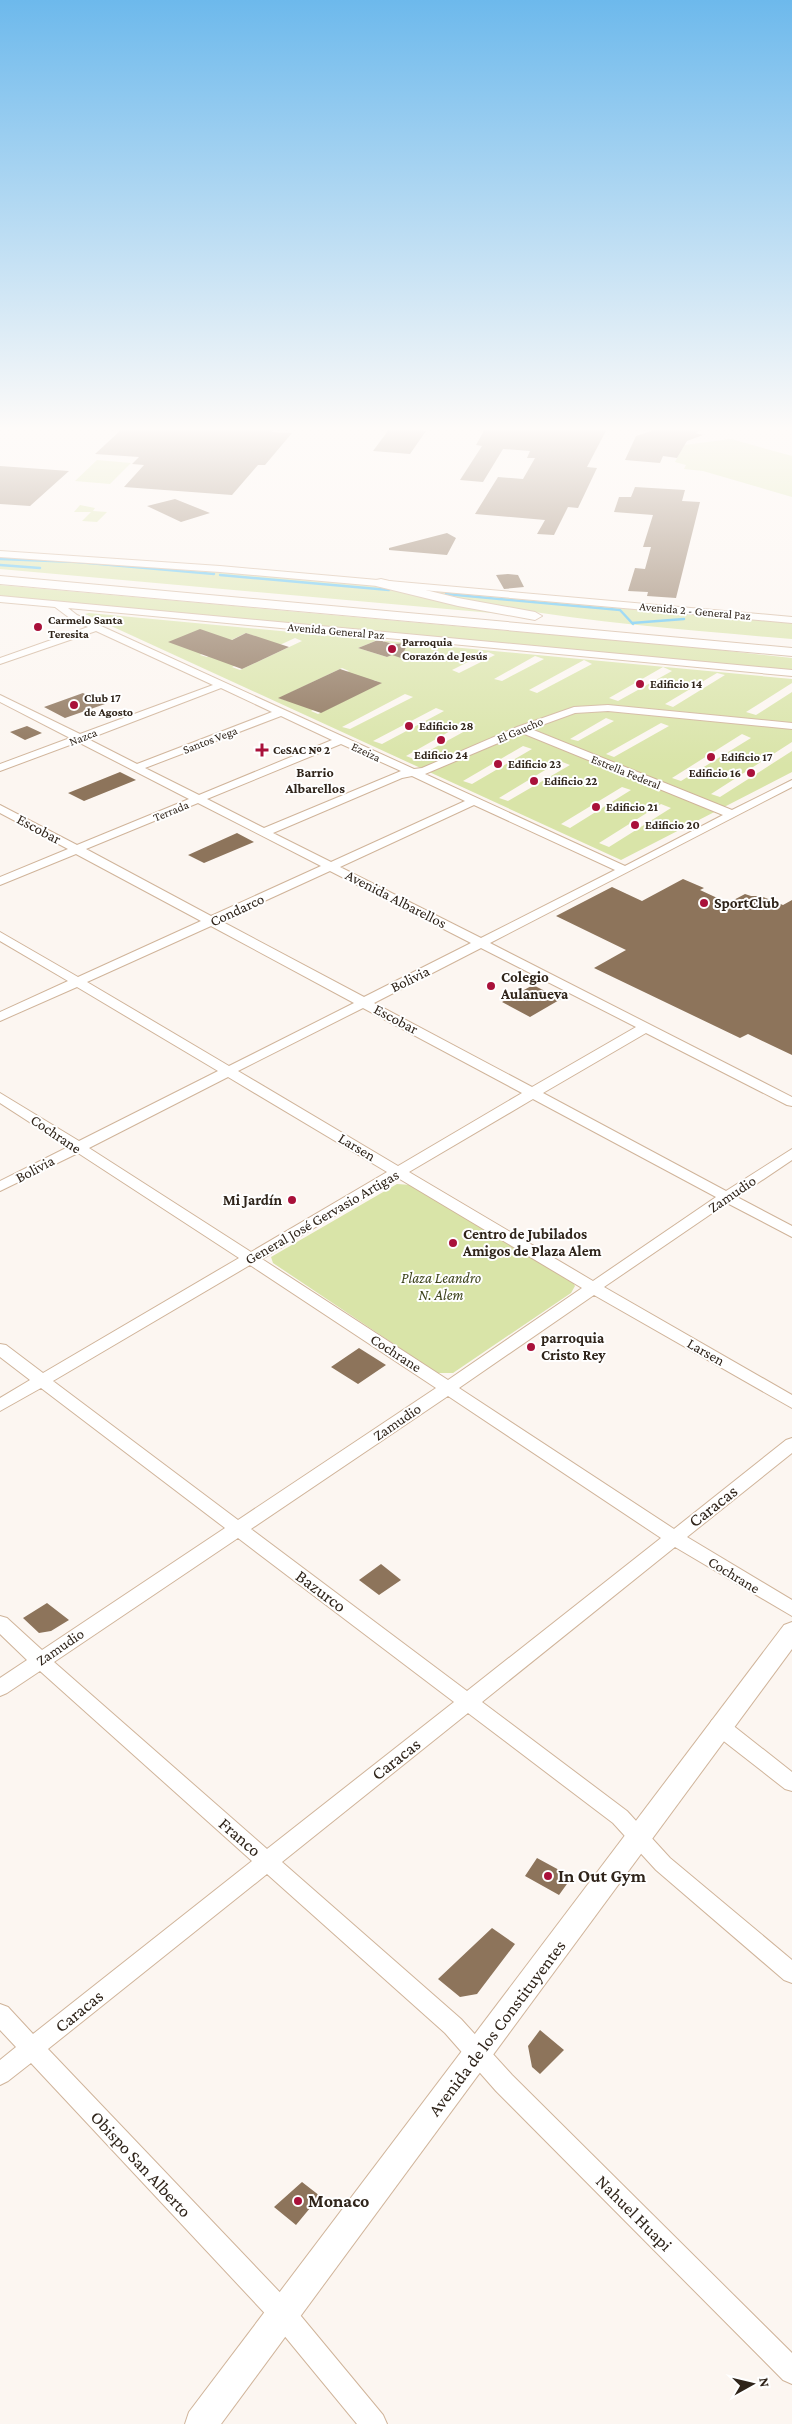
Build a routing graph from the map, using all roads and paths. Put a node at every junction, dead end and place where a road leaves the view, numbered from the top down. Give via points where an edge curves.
1 (0, 554) edge
2 (0, 573) edge
3 (0, 580) edge
4 (382, 583) junction
5 (0, 599) edge
6 (56, 604) junction
7 (792, 620) edge
8 (97, 627) junction
9 (597, 627) junction
10 (792, 644) edge
11 (792, 653) edge
12 (0, 661) edge
13 (792, 673) edge
14 (221, 684) junction
15 (0, 698) edge
16 (282, 712) junction
17 (792, 726) edge
18 (520, 730) junction
19 (81, 738) junction
20 (341, 740) junction
21 (138, 767) junction
22 (0, 768) edge
23 (413, 773) junction
24 (792, 783) edge
25 (200, 799) junction
26 (475, 802) junction
27 (0, 808) edge
28 (731, 814) junction
29 (264, 832) junction
30 (77, 849) junction
31 (330, 866) junction
32 (624, 870) junction
33 (0, 882) edge
34 (213, 921) junction
35 (0, 936) edge
36 (483, 943) junction
37 (77, 982) junction
38 (363, 1001) junction
39 (0, 1017) edge
40 (644, 1028) junction
41 (228, 1070) junction
42 (535, 1092) junction
43 (0, 1097) edge
44 (792, 1102) edge
45 (76, 1148) junction
46 (792, 1153) edge
47 (399, 1172) junction
48 (0, 1187) edge
49 (727, 1197) junction
50 (792, 1232) edge
51 (251, 1258) junction
52 (594, 1288) junction
53 (0, 1349) edge
54 (42, 1380) junction
55 (448, 1388) junction
56 (792, 1402) edge
57 (0, 1405) edge
58 (792, 1444) edge
59 (239, 1528) junction
60 (673, 1537) junction
61 (792, 1609) edge
62 (0, 1623) edge
63 (792, 1631) edge
64 (42, 1659) junction
65 (0, 1688) edge
66 (468, 1703) junction
67 (719, 1726) junction
68 (792, 1783) edge
69 (639, 1837) junction
70 (266, 1861) junction
71 (792, 1973) edge
72 (0, 2014) edge
73 (32, 2049) junction
74 (479, 2053) junction
75 (0, 2074) edge
76 (282, 2313) junction
77 (792, 2371) edge
78 (201, 2424) edge
79 (374, 2424) edge

1 - 4 street, Avenida 2 - General Paz via 128,561
2 - 9 highway, Avenida General Paz
3 - 11 highway, Avenida General Paz
4 - 7 street, Avenida 2 - General Paz
4 - 9 highway via 458,602
5 - 6 street, Avenida General Paz
6 - 8 street, Ezeiza via 72,616
6 - 13 street, Avenida General Paz
8 - 12 street
8 - 14 street, Ezeiza
9 - 10 highway, Avenida General Paz
14 - 16 street, Ezeiza
14 - 19 street, Nazca
15 - 19 street, Avenida Albarellos
16 - 20 street, Ezeiza
16 - 21 street, Santos Vega
17 - 18 street, El Gaucho via 601,707 569,711
18 - 23 street, El Gaucho via 425,771
18 - 28 street, Estrella Federal
19 - 21 street, Avenida Albarellos
19 - 22 street, Nazca
20 - 23 street, Ezeiza
20 - 25 street, Terrada
21 - 25 street, Avenida Albarellos
23 - 26 street, Ezeiza
23 - 29 street, El Gaucho via 399,775
24 - 28 street, Bolivia
25 - 29 street, Avenida Albarellos
25 - 30 street, Terrada
26 - 31 street, Condarco
26 - 32 street, Ezeiza
27 - 30 street, Escobar
28 - 32 street, Bolivia
29 - 31 street, Avenida Albarellos
30 - 33 street, Terrada
30 - 34 street, Escobar
31 - 34 street, Condarco
31 - 36 street, Avenida Albarellos
32 - 36 street, Bolivia
34 - 37 street, Condarco
34 - 38 street, Escobar
35 - 37 street, Larsen
36 - 38 street, Bolivia
36 - 40 street, Avenida Albarellos
37 - 39 street, Condarco
37 - 41 street, Larsen
38 - 41 street, Bolivia
38 - 42 street, Escobar
40 - 42 street, General José Gervasio Artigas
40 - 44 street, Avenida Albarellos
41 - 45 street, Bolivia
41 - 47 street, Larsen
42 - 47 street, General José Gervasio Artigas
42 - 49 street, Escobar
43 - 45 street, Cochrane
45 - 48 street, Bolivia
45 - 51 street, Cochrane
46 - 49 street, Zamudio
47 - 51 street, General José Gervasio Artigas
47 - 52 street, Larsen
49 - 50 street, Escobar
49 - 52 street, Zamudio
51 - 54 street, General José Gervasio Artigas
51 - 55 street, Cochrane
52 - 55 street, Zamudio
52 - 56 street, Larsen
53 - 54 street, Bazurco
54 - 57 street, General José Gervasio Artigas
54 - 59 street, Bazurco
55 - 59 street, Zamudio
55 - 60 street, Cochrane
58 - 60 street, Caracas
59 - 64 street, Zamudio
59 - 66 street, Bazurco
60 - 61 street, Cochrane
60 - 66 street, Caracas
62 - 64 street, Franco
63 - 67 main road, Avenida de los Constituyentes
64 - 65 street, Zamudio
64 - 70 street, Franco via 67,1685
66 - 69 street, Bazurco via 620,1818
66 - 70 street, Caracas
67 - 68 street
67 - 69 main road, Avenida de los Constituyentes
69 - 71 street, Bazurco via 663,1864
69 - 74 main road, Avenida de los Constituyentes
70 - 73 street, Caracas
70 - 74 street, Franco via 453,2026
72 - 73 street, Obispo San Alberto
73 - 75 street, Caracas
73 - 76 street, Obispo San Alberto
74 - 76 main road, Avenida de los Constituyentes
74 - 77 street, Nahuel Huapi via 504,2083
76 - 78 main road, Avenida de los Constituyentes
76 - 79 street, Obispo San Alberto

